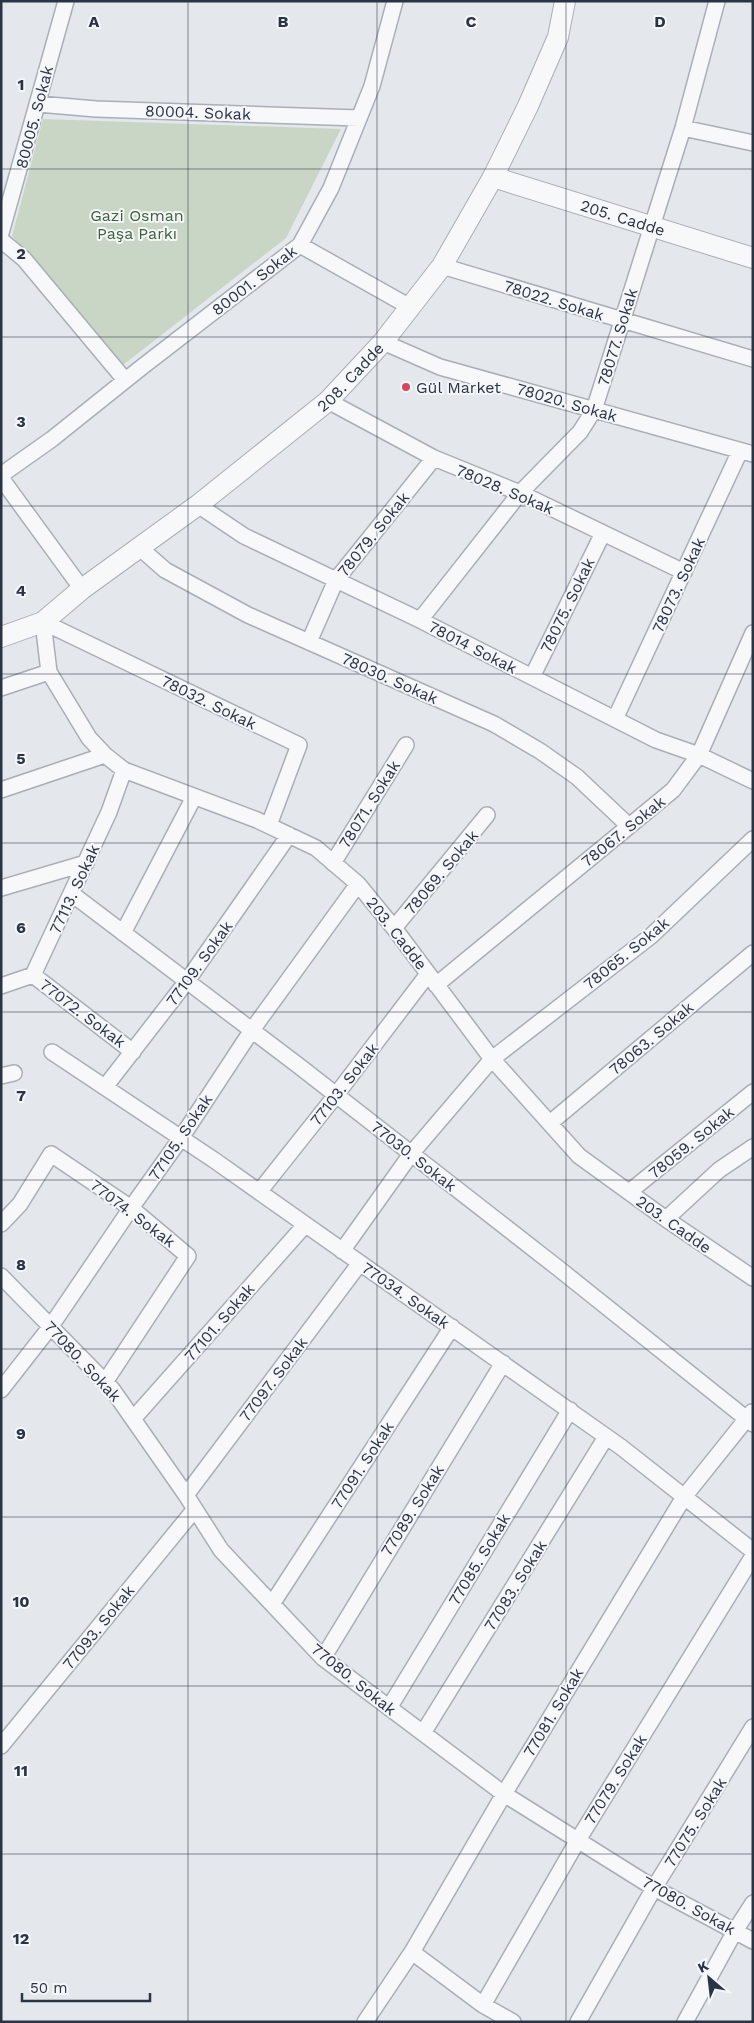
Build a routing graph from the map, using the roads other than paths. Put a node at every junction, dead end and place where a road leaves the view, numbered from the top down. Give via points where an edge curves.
1 (66, 1) edge
2 (395, 1) edge
3 (565, 1) edge
4 (717, 1) edge
5 (38, 104) junction
6 (359, 118) junction
7 (683, 128) junction
8 (753, 143) edge
9 (493, 177) junction
10 (651, 228) junction
11 (1, 233) edge
12 (1, 240) edge
13 (300, 245) junction
14 (753, 258) edge
15 (442, 266) junction
16 (410, 307) junction
17 (621, 321) junction
18 (383, 342) junction
19 (753, 359) edge
20 (124, 380) junction
21 (328, 401) junction
22 (594, 410) junction
23 (746, 452) edge
24 (434, 458) junction
25 (1, 476) edge
26 (520, 493) junction
27 (198, 505) junction
28 (602, 533) junction
29 (140, 548) junction
30 (684, 572) junction
31 (336, 580) junction
32 (82, 589) junction
33 (420, 620) junction
34 (43, 622) junction
35 (753, 633) edge
36 (1, 637) edge
37 (309, 642) junction
38 (49, 672) junction
39 (532, 677) junction
40 (1, 688) edge
41 (615, 719) junction
42 (406, 745) dead end
43 (105, 754) junction
44 (699, 755) junction
45 (124, 770) junction
46 (753, 781) edge
47 (1, 790) edge
48 (194, 797) junction
49 (487, 815) dead end
50 (269, 825) junction
51 (630, 826) junction
52 (289, 835) junction
53 (753, 839) edge
54 (86, 863) junction
55 (333, 863) junction
56 (358, 884) junction
57 (1, 888) edge
58 (72, 894) junction
59 (394, 928) junction
60 (123, 933) junction
61 (753, 952) edge
62 (33, 975) junction
63 (432, 979) junction
64 (187, 981) junction
65 (1, 986) edge
66 (252, 1030) junction
67 (52, 1052) dead end
68 (133, 1052) junction
69 (492, 1059) junction
70 (105, 1087) junction
71 (753, 1092) edge
72 (336, 1095) junction
73 (550, 1123) junction
74 (181, 1138) junction
75 (753, 1147) edge
76 (411, 1154) junction
77 (259, 1192) junction
78 (629, 1192) junction
79 (131, 1208) junction
80 (666, 1219) junction
81 (1, 1224) edge
82 (305, 1225) junction
83 (342, 1251) junction
84 (360, 1263) junction
85 (753, 1278) edge
86 (3, 1281) edge
87 (51, 1326) junction
88 (452, 1327) junction
89 (503, 1363) junction
90 (105, 1382) junction
91 (1, 1390) edge
92 (570, 1410) junction
93 (750, 1418) edge
94 (133, 1419) junction
95 (606, 1437) junction
96 (186, 1495) junction
97 (684, 1497) junction
98 (195, 1509) junction
99 (753, 1551) edge
100 (753, 1556) edge
101 (272, 1604) junction
102 (323, 1658) junction
103 (389, 1708) junction
104 (753, 1728) edge
105 (423, 1733) junction
106 (1, 1746) edge
107 (504, 1794) junction
108 (578, 1840) junction
109 (654, 1888) junction
110 (753, 1903) edge
111 (735, 1931) junction
112 (753, 1941) edge
113 (412, 1952) junction
114 (483, 2005) junction
115 (365, 2022) edge
116 (513, 2022) edge
117 (578, 2022) edge
118 (685, 2022) edge

1 - 5 street, 80005. Sokak
2 - 6 street, 80001. Sokak via 372,86
3 - 9 street, 208. Cadde via 558,37
4 - 7 street, 78077. Sokak
5 - 6 street, 80004. Sokak
5 - 11 street, 80005. Sokak
6 - 13 street, 80001. Sokak via 331,188
7 - 8 street
7 - 10 street, 78077. Sokak
9 - 10 street, 205. Cadde
9 - 15 street, 208. Cadde
10 - 14 street, 205. Cadde
10 - 17 street, 78077. Sokak
12 - 20 street via 24,259
13 - 16 street
13 - 20 street, 80001. Sokak
15 - 16 street, 208. Cadde
15 - 17 street, 78022. Sokak
16 - 18 street, 208. Cadde
17 - 19 street, 78022. Sokak
17 - 22 street, 78077. Sokak
18 - 21 street, 208. Cadde
18 - 22 street, 78020. Sokak via 440,367
20 - 25 street, 80001. Sokak
21 - 24 street, 78028. Sokak
21 - 27 street, 208. Cadde
22 - 23 street, 78020. Sokak
22 - 26 street, 78077. Sokak via 580,432
23 - 30 street, 78073. Sokak
24 - 26 street, 78028. Sokak
24 - 31 street, 78079. Sokak
25 - 32 street
26 - 28 street, 78028. Sokak
26 - 33 street, 78077. Sokak
27 - 29 street, 208. Cadde
27 - 31 street, 78014 Sokak via 244,536
28 - 30 street, 78028. Sokak
28 - 39 street, 78075. Sokak
29 - 32 street, 208. Cadde
29 - 37 street, 78030. Sokak via 166,570 248,615
30 - 41 street, 78073. Sokak
31 - 33 street, 78014 Sokak
31 - 37 street, 78079. Sokak
32 - 34 street, 208. Cadde
33 - 39 street, 78014 Sokak
34 - 36 street, 208. Cadde
34 - 38 street, 203. Cadde
34 - 50 street, 78032. Sokak via 299,745
35 - 44 street, 78067. Sokak
37 - 51 street, 78030. Sokak via 494,724 577,777
38 - 40 street
38 - 43 street, 203. Cadde via 89,738
39 - 41 street, 78014 Sokak
41 - 44 street, 78014 Sokak via 656,740
42 - 55 street, 78071. Sokak
43 - 45 street, 203. Cadde
43 - 47 street
44 - 46 street, 78014 Sokak
44 - 51 street, 78067. Sokak via 673,790
45 - 48 street, 203. Cadde
45 - 54 street, 77113. Sokak
48 - 50 street, 203. Cadde
48 - 60 street
49 - 59 street, 78069. Sokak
50 - 52 street, 203. Cadde
51 - 63 street, 78067. Sokak
52 - 55 street, 203. Cadde via 316,848
52 - 64 street, 77109. Sokak
53 - 69 street, 78065. Sokak via 651,936
54 - 57 street
54 - 58 street, 77113. Sokak
55 - 56 street, 203. Cadde
56 - 59 street, 203. Cadde
56 - 66 street, 77105. Sokak
58 - 60 street, 77030. Sokak
58 - 62 street, 77113. Sokak
59 - 63 street, 203. Cadde
60 - 64 street, 77030. Sokak
61 - 73 street, 78063. Sokak
62 - 65 street
62 - 68 street, 77072. Sokak
63 - 69 street, 203. Cadde
63 - 72 street, 77103. Sokak
64 - 66 street, 77030. Sokak
64 - 68 street, 77109. Sokak
66 - 72 street, 77030. Sokak
66 - 74 street, 77105. Sokak
67 - 70 street, 77034. Sokak
68 - 70 street, 77109. Sokak
69 - 73 street, 203. Cadde
69 - 76 street
70 - 74 street, 77034. Sokak
71 - 78 street, 78059. Sokak
72 - 76 street, 77030. Sokak
72 - 77 street, 77103. Sokak
73 - 78 street, 203. Cadde via 579,1156
74 - 77 street, 77034. Sokak
74 - 79 street, 77105. Sokak
75 - 80 street via 719,1170
76 - 83 street
76 - 93 street, 77030. Sokak
77 - 82 street, 77034. Sokak
78 - 80 street, 203. Cadde
79 - 81 street, 77074. Sokak via 51,1154 20,1204
79 - 87 street, 77105. Sokak
79 - 90 street, 77074. Sokak via 188,1256
80 - 85 street, 203. Cadde
82 - 83 street, 77034. Sokak
82 - 94 street, 77101. Sokak
83 - 84 street, 77034. Sokak
84 - 88 street, 77034. Sokak
84 - 96 street, 77097. Sokak
86 - 87 street, 77080. Sokak
87 - 90 street, 77080. Sokak
87 - 91 street, 77105. Sokak
88 - 89 street, 77034. Sokak
88 - 101 street, 77091. Sokak
89 - 92 street, 77034. Sokak
89 - 102 street, 77089. Sokak
90 - 94 street, 77080. Sokak
92 - 95 street, 77034. Sokak
92 - 103 street, 77085. Sokak
93 - 97 street, 77081. Sokak
94 - 96 street, 77080. Sokak
95 - 97 street, 77034. Sokak
95 - 105 street, 77083. Sokak
96 - 98 street, 77080. Sokak
97 - 99 street, 77034. Sokak
97 - 107 street, 77081. Sokak
98 - 101 street, 77080. Sokak via 221,1550
98 - 106 street, 77093. Sokak
100 - 108 street, 77079. Sokak
101 - 102 street, 77080. Sokak
102 - 103 street, 77080. Sokak
103 - 105 street, 77080. Sokak
104 - 109 street, 77075. Sokak
105 - 107 street, 77080. Sokak
107 - 108 street, 77080. Sokak
107 - 113 street, 77081. Sokak
108 - 109 street, 77080. Sokak
108 - 114 street, 77079. Sokak
109 - 111 street, 77080. Sokak
109 - 117 street, 77075. Sokak
110 - 111 street
111 - 112 street, 77080. Sokak
111 - 118 street
113 - 114 street
113 - 115 street, 77081. Sokak
114 - 116 street

